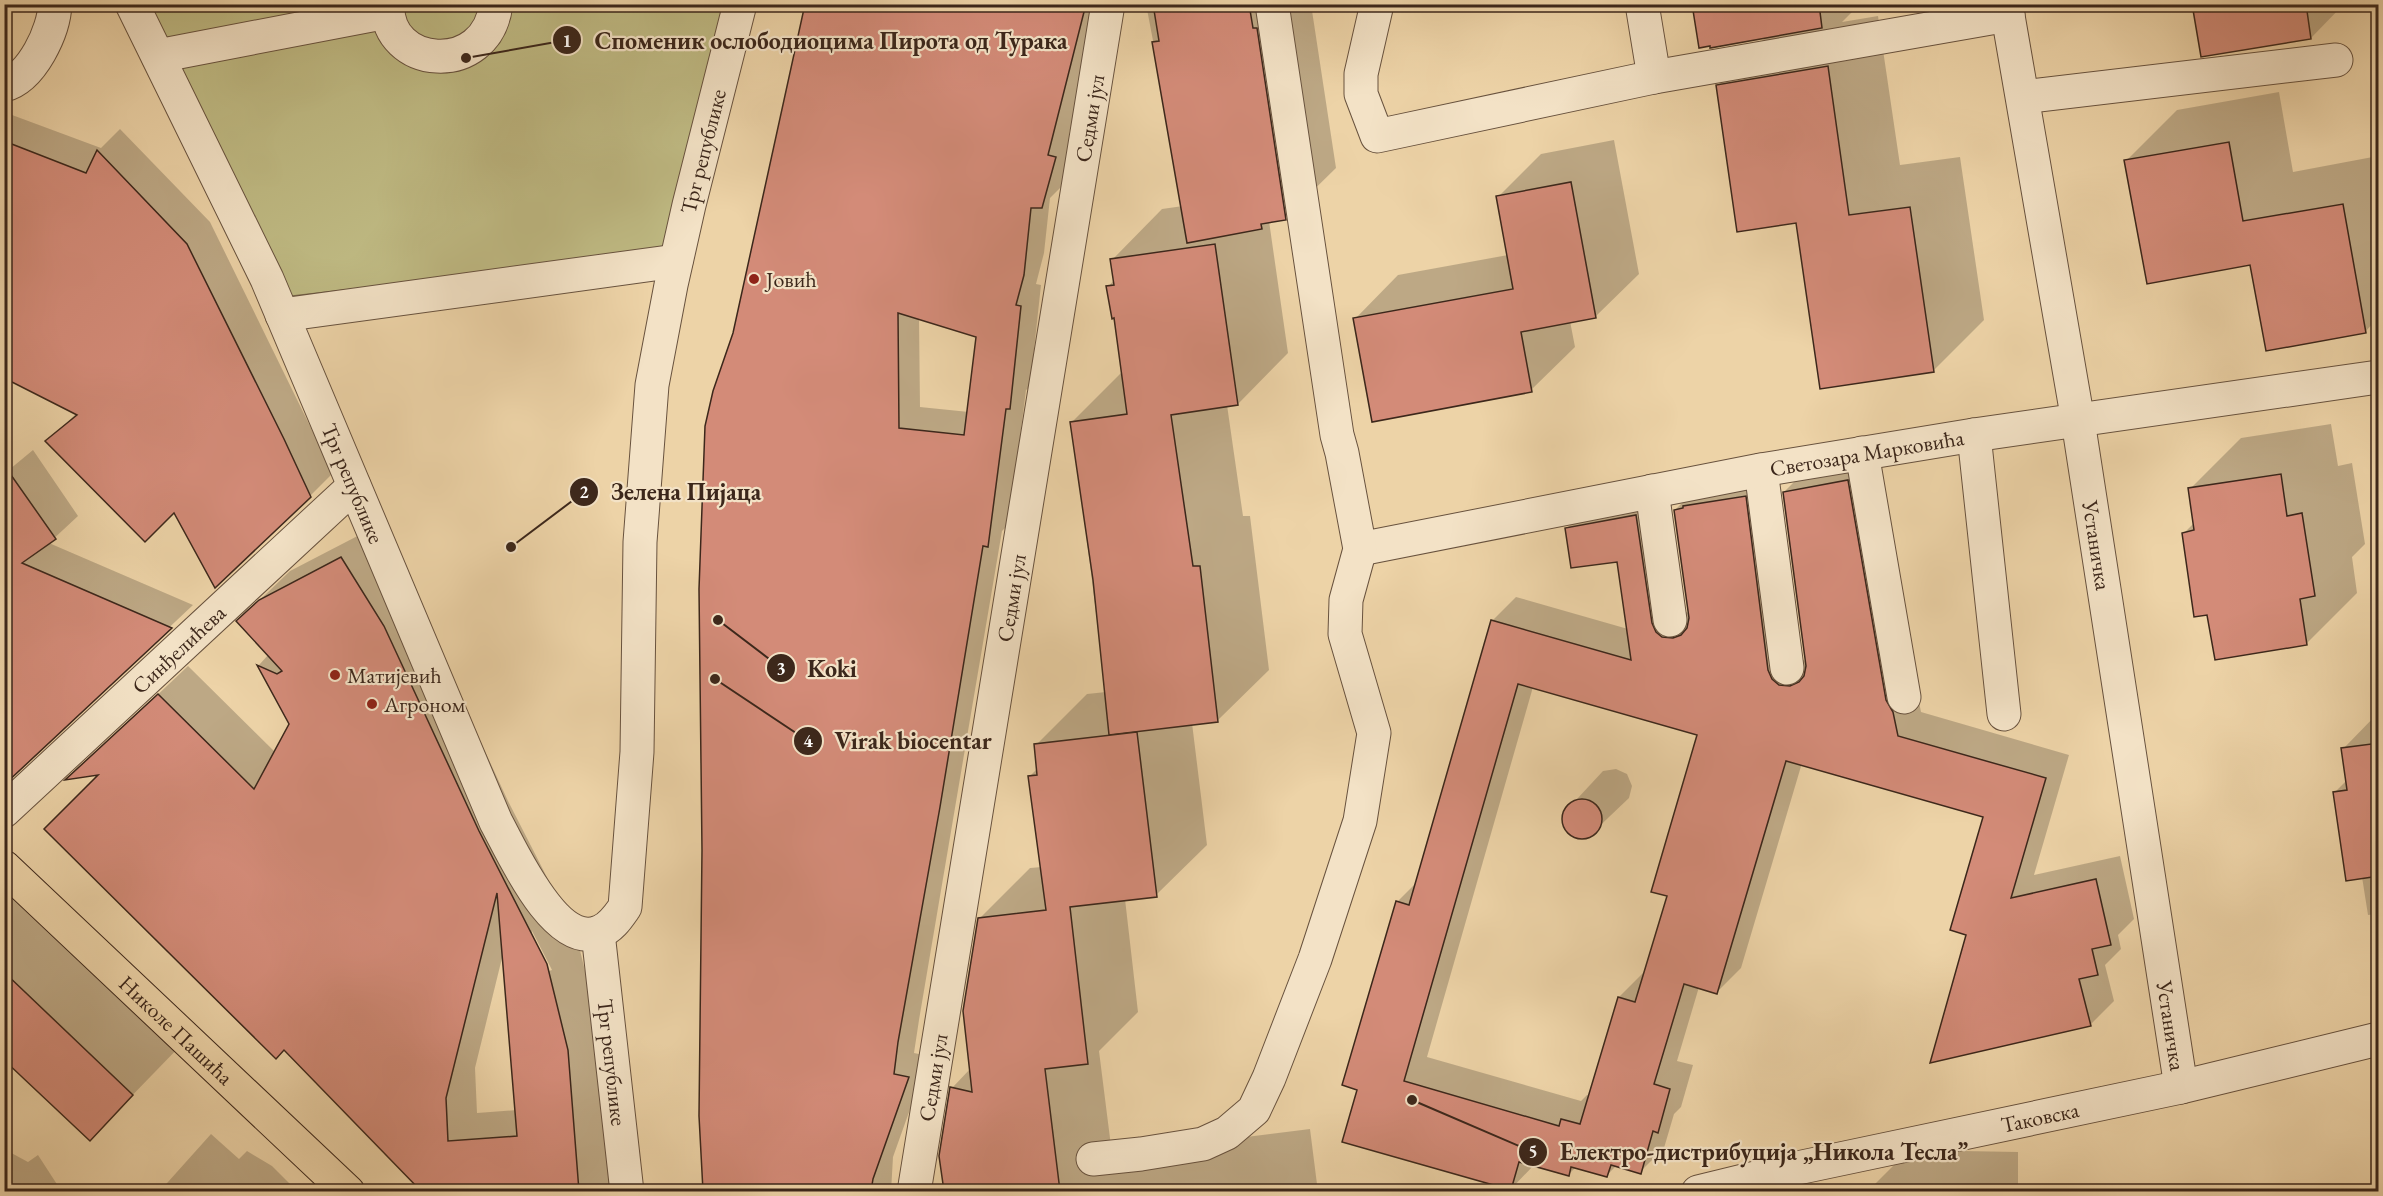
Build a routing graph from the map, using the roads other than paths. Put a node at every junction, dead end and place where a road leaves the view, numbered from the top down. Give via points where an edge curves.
1 (55, 4) edge
2 (132, 4) edge
3 (496, 4) edge
4 (740, 4) edge
5 (1108, 4) edge
6 (1272, 4) edge
7 (1377, 4) edge
8 (1642, 4) edge
9 (387, 8) edge
10 (2007, 10) edge
11 (158, 56) junction
12 (2336, 60) dead end
13 (1654, 77) junction
14 (4, 85) edge
15 (2023, 97) junction
16 (676, 261) junction
17 (282, 315) junction
18 (2379, 377) edge
19 (2078, 421) junction
20 (1974, 435) junction
21 (1862, 453) junction
22 (1761, 470) junction
23 (354, 486) junction
24 (1652, 491) junction
25 (1359, 549) junction
26 (1670, 620) dead end
27 (1787, 668) dead end
28 (1904, 697) dead end
29 (2004, 714) dead end
30 (4, 811) edge
31 (4, 867) edge
32 (598, 933) junction
33 (2379, 1039) edge
34 (2181, 1087) junction
35 (1093, 1159) dead end
36 (348, 1191) edge
37 (627, 1191) edge
38 (914, 1191) edge
39 (1698, 1191) edge

1 - 14 street via 47,39 36,59 13,83
2 - 11 street, Трг републике
3 - 9 street via 485,36 471,49 453,56 434,57 401,40
4 - 16 street, Трг републике
5 - 38 street, Седми јул
6 - 25 street via 1337,435
7 - 13 street via 1361,74 1361,94 1377,136
8 - 13 street
9 - 11 street
10 - 13 street
10 - 15 street, Устаничка
11 - 17 street, Трг републике
12 - 15 street
15 - 19 street, Устаничка
16 - 17 street
16 - 32 street, Трг републике via 651,396 640,542 637,752 625,907 614,923
17 - 23 street, Трг републике
18 - 19 street, Светозара Марковића
19 - 20 street, Светозара Марковића
19 - 34 street, Устаничка
20 - 21 street, Светозара Марковића
20 - 29 street
21 - 22 street, Светозара Марковића
21 - 28 street
22 - 24 street, Светозара Марковића
22 - 27 street
23 - 30 street, Синђелићева
23 - 32 street, Трг републике via 496,822 530,885 550,912 568,927 582,933
24 - 25 street, Светозара Марковића
24 - 26 street
25 - 35 street via 1346,600 1345,634 1374,733 1360,821 1315,959 1269,1078 1254,1110 1227,1133 1203,1144
31 - 36 main road, Николе Пашића
32 - 37 street, Трг републике
33 - 34 street, Таковска
34 - 39 street, Таковска

